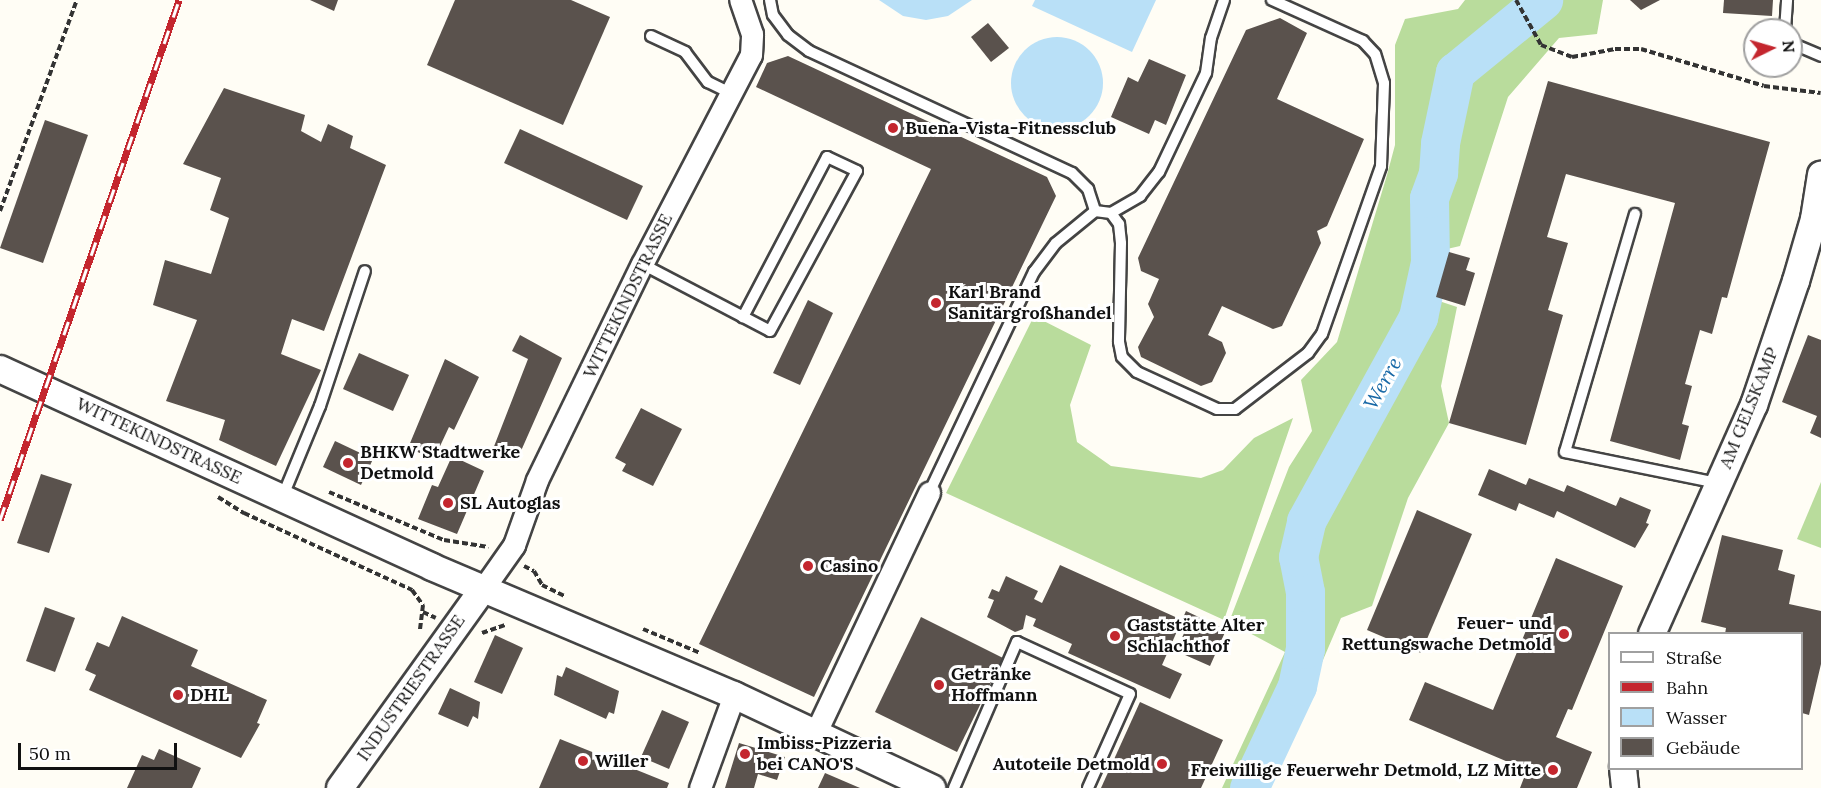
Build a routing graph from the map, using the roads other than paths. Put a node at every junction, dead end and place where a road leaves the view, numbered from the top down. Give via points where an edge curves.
1 (740, 0) edge
2 (770, 0) edge
3 (1224, 0) edge
4 (1272, 0) edge
5 (1787, 0) edge
6 (1786, 18) edge
7 (651, 36) dead end
8 (1803, 48) edge
9 (1821, 56) edge
10 (731, 93) junction
11 (1821, 175) edge
12 (1095, 211) junction
13 (1111, 213) junction
14 (1635, 214) dead end
15 (642, 264) junction
16 (365, 271) dead end
17 (743, 317) junction
18 (0, 369) edge
19 (1718, 483) junction
20 (929, 493) joint
21 (282, 498) junction
22 (483, 589) junction
23 (1652, 632) edge
24 (734, 695) junction
25 (815, 734) junction
26 (1623, 770) edge
27 (926, 787) edge
28 (340, 788) edge
29 (700, 788) edge
30 (954, 788) edge
31 (1088, 788) edge
32 (1625, 788) edge

1 - 10 street, WITTEKINDSTRASSE via 752,34 751,56
2 - 12 lane via 773,15 809,51 1072,173 1088,189
3 - 13 lane via 1211,38 1206,73 1159,172 1140,196
4 - 13 lane via 1363,41 1375,54 1384,83 1381,166 1322,334 1308,353 1235,409 1217,409 1137,372 1122,357 1119,342 1119,224
5 - 6 lane
7 - 10 lane via 686,52 708,82
8 - 9 lane
10 - 15 street, WITTEKINDSTRASSE
11 - 19 street, AM GELSKAMP via 1814,219 1796,281 1754,405
12 - 13 lane
12 - 20 lane via 1056,243 1034,272
14 - 19 lane via 1565,452
15 - 17 lane
15 - 22 street, WITTEKINDSTRASSE via 537,480 514,545
16 - 21 lane via 320,406
17 - 17 lane via 827,157 857,171 770,332
18 - 21 street, WITTEKINDSTRASSE
19 - 23 street, AM GELSKAMP
20 - 25 street
21 - 22 street, WITTEKINDSTRASSE
22 - 24 street, WITTEKINDSTRASSE
22 - 28 street, INDUSTRIESTRASSE
24 - 25 street, WITTEKINDSTRASSE
24 - 29 street
25 - 27 street, WITTEKINDSTRASSE
26 - 32 street
30 - 31 lane via 1017,642 1130,694

